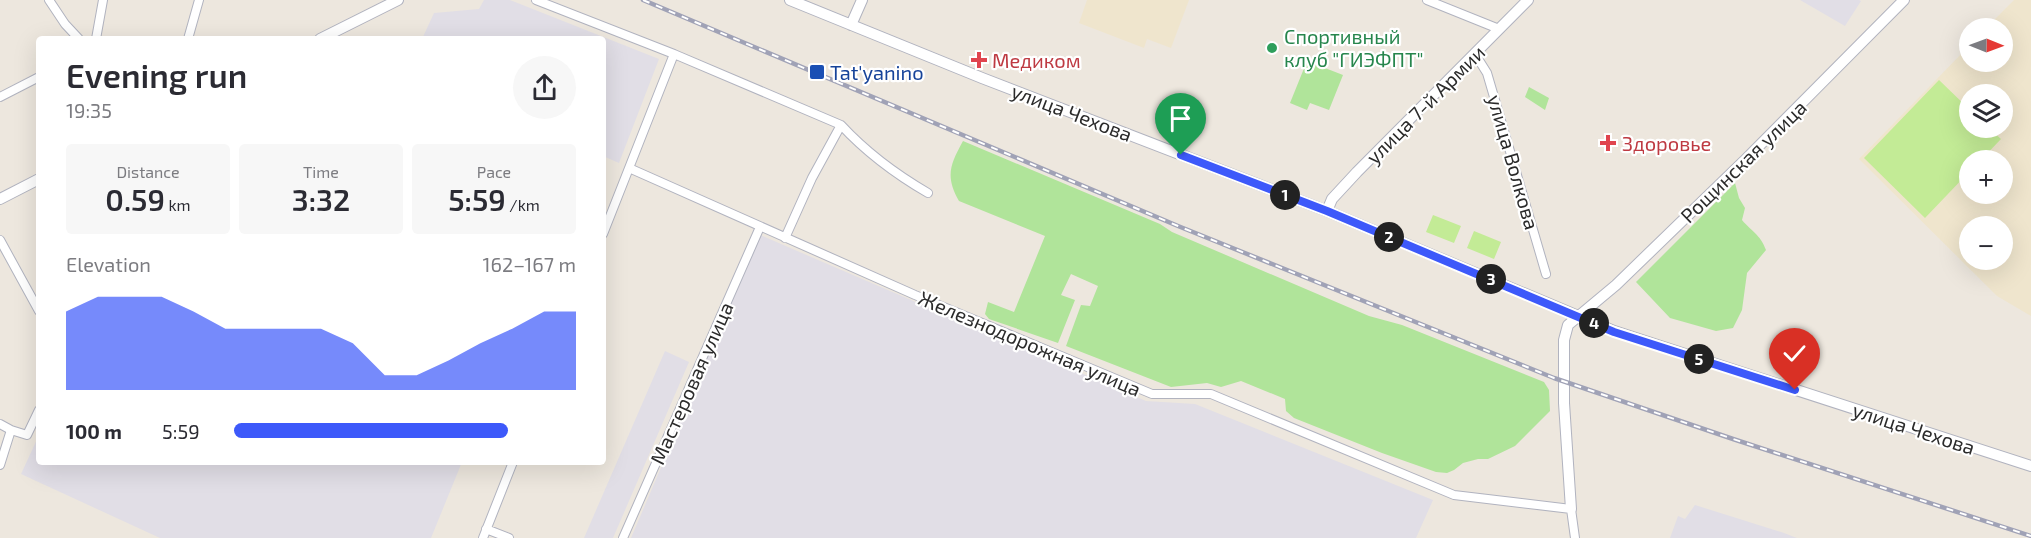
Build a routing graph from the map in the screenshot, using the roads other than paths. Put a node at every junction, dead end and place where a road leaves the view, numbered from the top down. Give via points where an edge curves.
1 (49, 0) edge
2 (103, 0) edge
3 (199, 0) edge
4 (398, 0) edge
5 (536, 0) edge
6 (790, 0) edge
7 (862, 0) edge
8 (1427, 0) edge
9 (1528, 0) edge
10 (1904, 0) edge
11 (851, 25) junction
12 (1499, 29) junction
13 (76, 36) edge
14 (97, 36) edge
15 (189, 36) edge
16 (326, 36) edge
17 (674, 54) junction
18 (1475, 54) junction
19 (36, 79) edge
20 (0, 97) edge
21 (841, 125) junction
22 (629, 168) junction
23 (36, 181) edge
24 (928, 193) dead end
25 (0, 199) edge
26 (1327, 211) junction
27 (606, 226) edge
28 (760, 227) junction
29 (785, 238) junction
30 (0, 240) edge
31 (1546, 274) dead end
32 (36, 305) edge
33 (1578, 316) junction
34 (36, 416) edge
35 (0, 424) edge
36 (11, 430) junction
37 (0, 465) edge
38 (512, 465) edge
39 (2031, 466) edge
40 (1571, 509) junction
41 (486, 529) junction
42 (1574, 537) edge
43 (483, 538) edge
44 (509, 538) edge
45 (623, 538) edge

1 - 13 street
2 - 14 street
3 - 15 street
4 - 16 street
5 - 17 street
6 - 11 street, улица Чехова
7 - 11 street
8 - 12 street
9 - 12 street, улица 7-й Армии
10 - 33 street, Рощинская улица via 1746,159 1616,285
11 - 26 street, улица Чехова
12 - 18 street, улица 7-й Армии
17 - 21 street
17 - 22 street
18 - 26 street, улица 7-й Армии via 1332,199
18 - 31 street, улица Волкова via 1487,73
19 - 20 street
21 - 24 street via 873,154
21 - 29 street
22 - 27 street
22 - 28 street, Железнодорожная улица
23 - 25 street
26 - 33 street, улица Чехова
28 - 29 street, Железнодорожная улица
28 - 45 street, Мастеровая улица
29 - 40 street, Железнодорожная улица via 1152,394 1211,394 1454,495
30 - 32 street
33 - 39 street, улица Чехова via 1614,332
33 - 40 street via 1565,332 1564,403
34 - 36 street via 27,435
35 - 36 street
36 - 37 street
38 - 41 street
40 - 42 street
41 - 43 street
41 - 44 street

